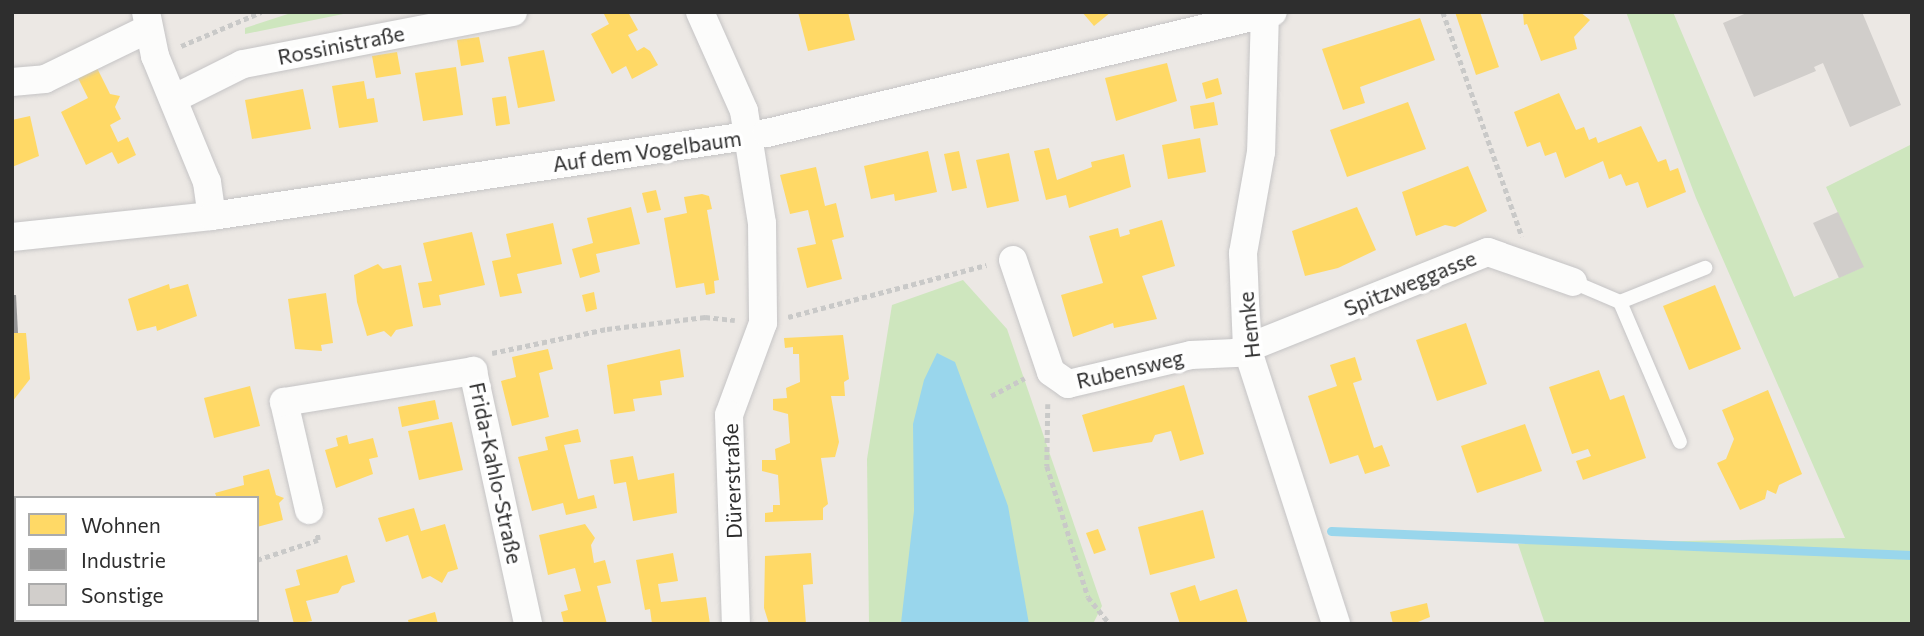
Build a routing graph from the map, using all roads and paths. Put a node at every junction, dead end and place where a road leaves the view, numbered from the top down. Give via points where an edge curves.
1 (261, 12) edge
2 (513, 12) edge
3 (700, 12) edge
4 (1443, 12) edge
5 (1268, 13) edge
6 (150, 32) edge
7 (12, 82) edge
8 (175, 97) junction
9 (748, 136) junction
10 (212, 216) junction
11 (12, 237) edge
12 (1013, 260) joint
13 (1533, 268) junction
14 (1705, 268) dead end
15 (1573, 282) joint
16 (1620, 302) junction
17 (763, 323) junction
18 (1247, 348) junction
19 (1049, 366) junction
20 (474, 371) junction
21 (1007, 387) dead end
22 (991, 396) dead end
23 (1680, 442) dead end
24 (309, 510) joint
25 (259, 559) edge
26 (528, 624) edge
27 (736, 624) edge
28 (1110, 624) edge
29 (1336, 624) edge

1 - 6 path
2 - 8 street, Rossinistraße via 243,64
3 - 9 street, Dürerstraße via 744,111
4 - 13 path
5 - 9 street, Auf dem Vogelbaum
5 - 18 street, Hemke via 1261,152 1243,253
6 - 7 street via 45,79
6 - 8 street
8 - 10 street via 207,182
9 - 10 street, Auf dem Vogelbaum
9 - 17 street, Dürerstraße via 762,223
10 - 11 street, Auf dem Vogelbaum
12 - 17 path
12 - 19 street, Rubensweg
13 - 15 street, Spitzweggasse
13 - 18 street, Spitzweggasse via 1488,252
14 - 16 lane
15 - 16 lane
16 - 23 lane
17 - 20 path via 705,317 607,328 492,353
17 - 27 street, Dürerstraße via 729,415
18 - 19 street, Rubensweg via 1191,355 1068,384
18 - 29 street, Hemke
19 - 28 path via 1047,466 1088,597
20 - 24 street, Frida-Kahlo-Straße via 284,402
20 - 26 street, Frida-Kahlo-Straße
21 - 22 path
24 - 25 path via 318,540

